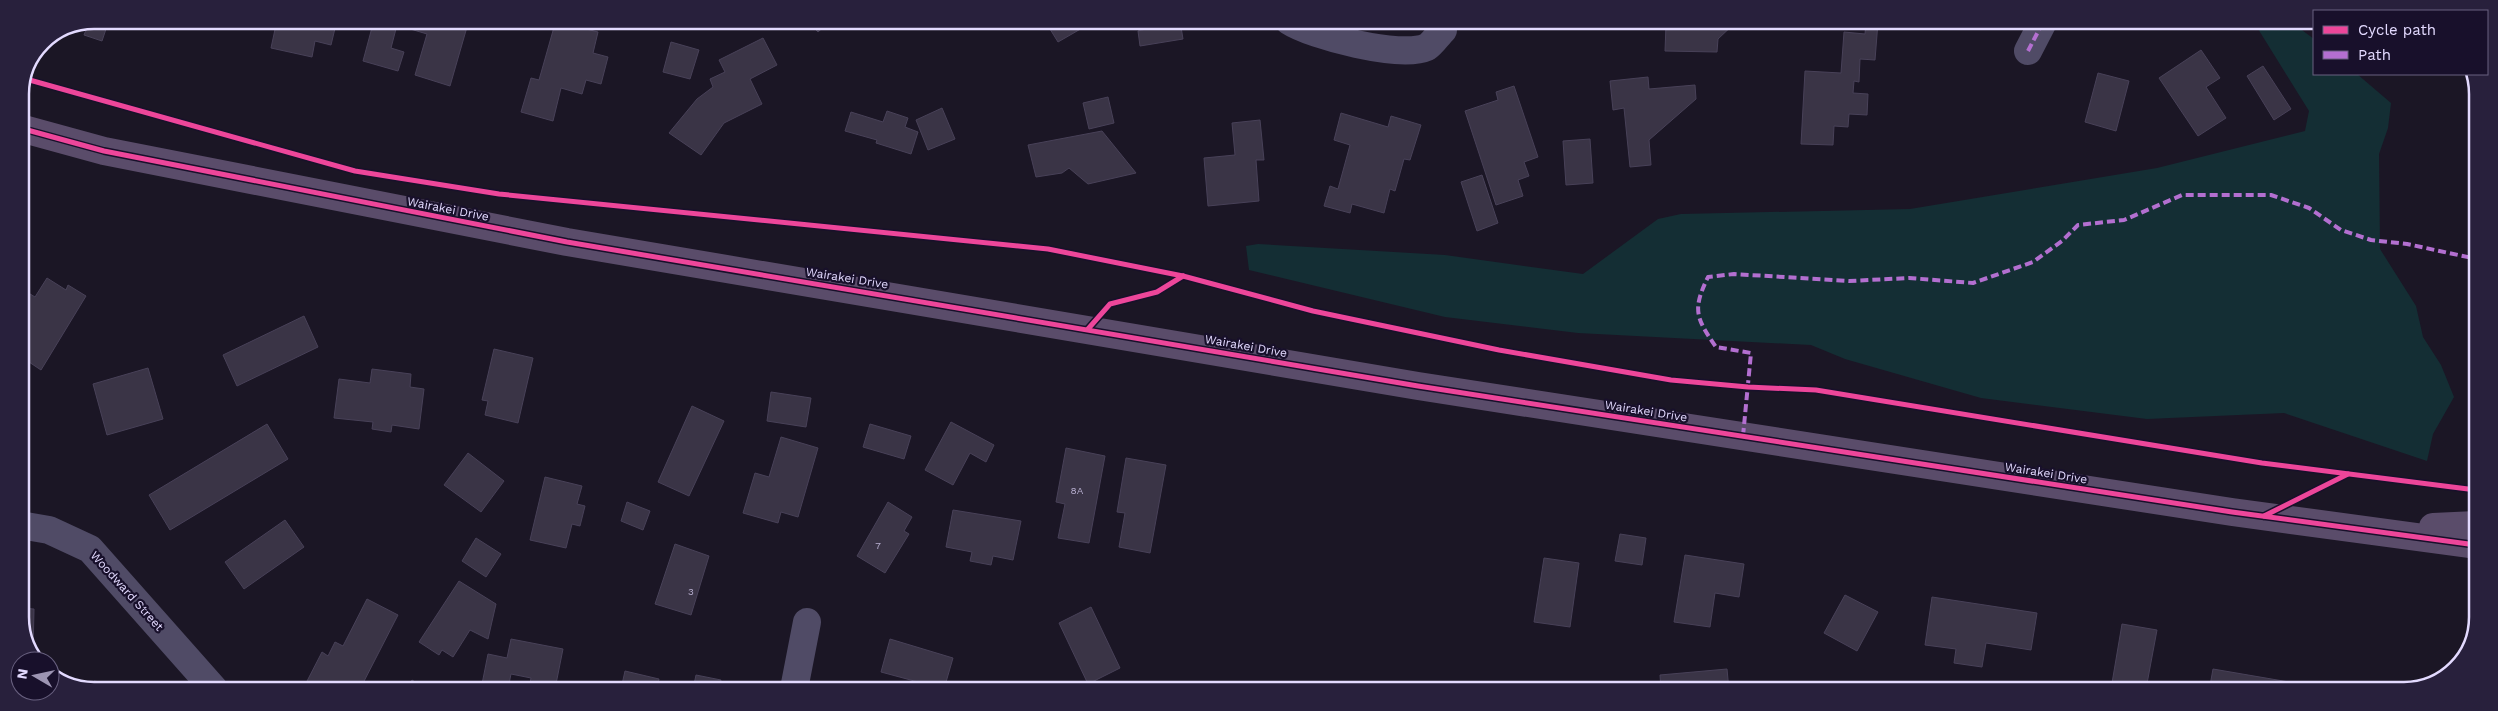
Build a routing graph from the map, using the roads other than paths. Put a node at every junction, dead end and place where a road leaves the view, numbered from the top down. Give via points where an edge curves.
1 (1304, 29) edge
2 (1443, 29) edge
3 (2040, 29) edge
4 (2028, 51) dead end
5 (29, 130) edge
6 (29, 145) edge
7 (104, 151) junction
8 (2469, 525) edge
9 (29, 527) edge
10 (2357, 529) junction
11 (2469, 545) edge
12 (807, 622) dead end
13 (208, 682) edge
14 (795, 682) edge

1 - 2 street via 1376,49 1410,50 1427,47
3 - 4 street
5 - 7 main road, Wairakei Drive
6 - 7 main road
7 - 10 main road, Wairakei Drive via 567,242 1418,386
8 - 10 main road, Wairakei Drive
9 - 13 street, Woodward Street via 49,530 90,549
10 - 11 main road, Wairakei Drive
12 - 14 street

